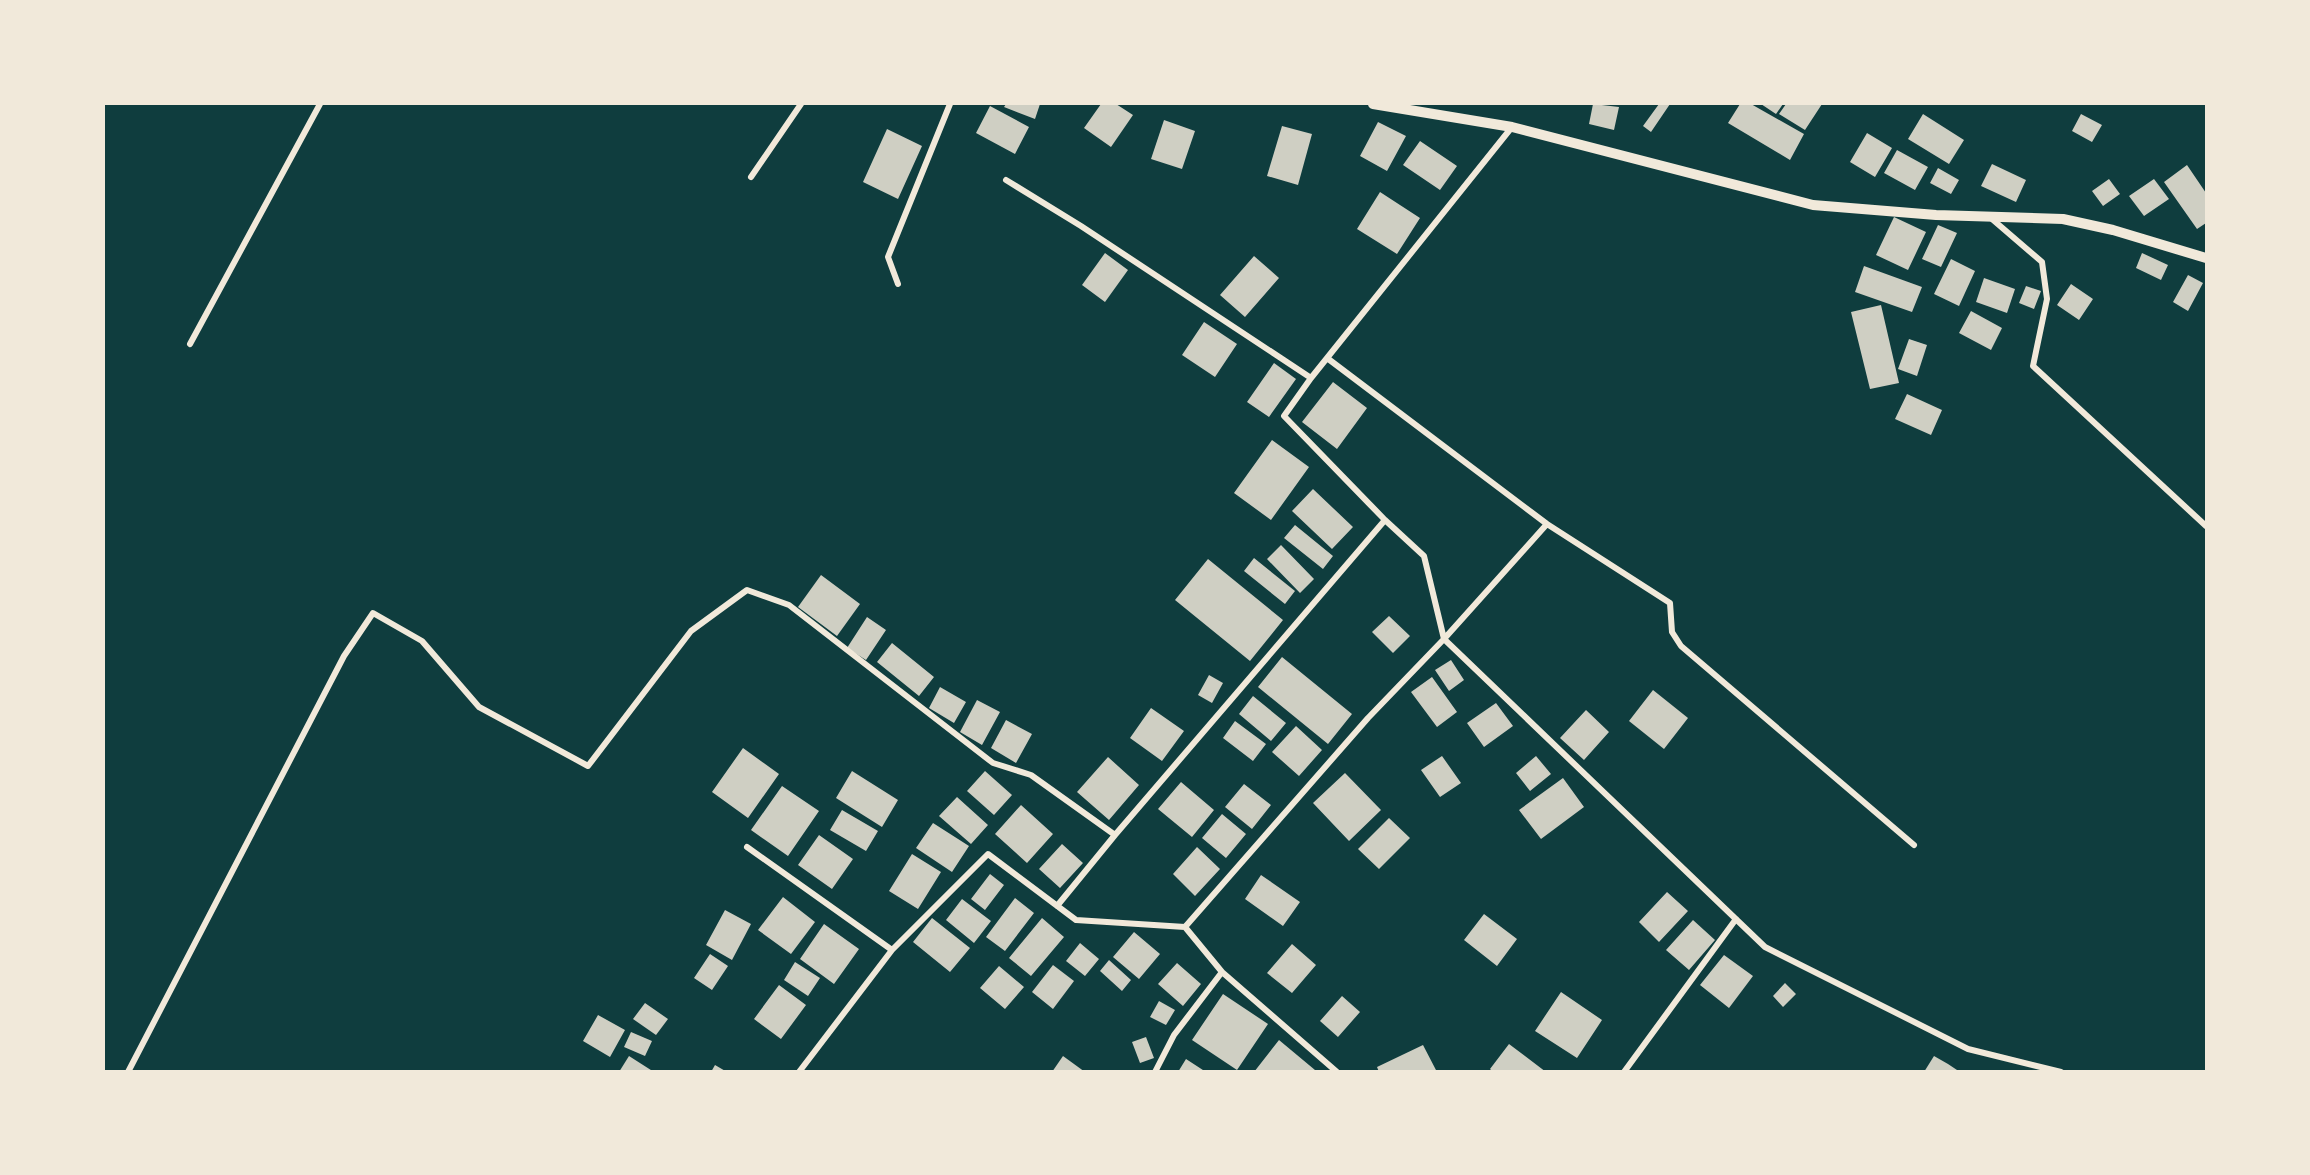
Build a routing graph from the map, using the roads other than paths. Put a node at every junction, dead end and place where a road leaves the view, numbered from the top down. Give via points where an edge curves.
1 (320, 104) edge
2 (801, 104) edge
3 (950, 104) edge
4 (1373, 104) edge
5 (1512, 127) junction
6 (751, 177) dead end
7 (1006, 180) dead end
8 (1992, 219) junction
9 (2206, 258) edge
10 (898, 284) dead end
11 (190, 344) dead end
12 (1327, 358) junction
13 (1311, 378) junction
14 (1385, 520) junction
15 (1547, 524) junction
16 (2206, 526) edge
17 (1444, 639) junction
18 (1115, 835) junction
19 (1914, 845) dead end
20 (747, 847) dead end
21 (1057, 906) junction
22 (1736, 919) junction
23 (1185, 927) junction
24 (892, 950) junction
25 (1222, 972) junction
26 (128, 1071) edge
27 (799, 1071) edge
28 (1155, 1071) edge
29 (1337, 1071) edge
30 (1624, 1071) edge
31 (2061, 1071) edge

1 - 11 street
2 - 6 street
3 - 10 street via 888,257
4 - 5 street
5 - 8 street via 1813,205
5 - 12 street
7 - 13 street
8 - 9 street via 2063,219
8 - 16 street via 2042,262 2047,299 2033,366
12 - 13 street
12 - 15 street
13 - 14 street via 1284,416
14 - 17 street via 1424,556
14 - 18 street
15 - 17 street
15 - 19 street via 1670,603 1672,632 1681,646
17 - 22 street
17 - 23 street via 1368,718
18 - 21 street
18 - 26 street via 1031,774 993,763 789,605 747,590 691,631 588,766 479,707 422,641 373,613 344,656
20 - 24 street
21 - 23 street via 1076,920
21 - 24 street via 988,854
22 - 30 street
22 - 31 street via 1765,947 1968,1049
23 - 25 street
24 - 27 street
25 - 28 street via 1174,1035
25 - 29 street

